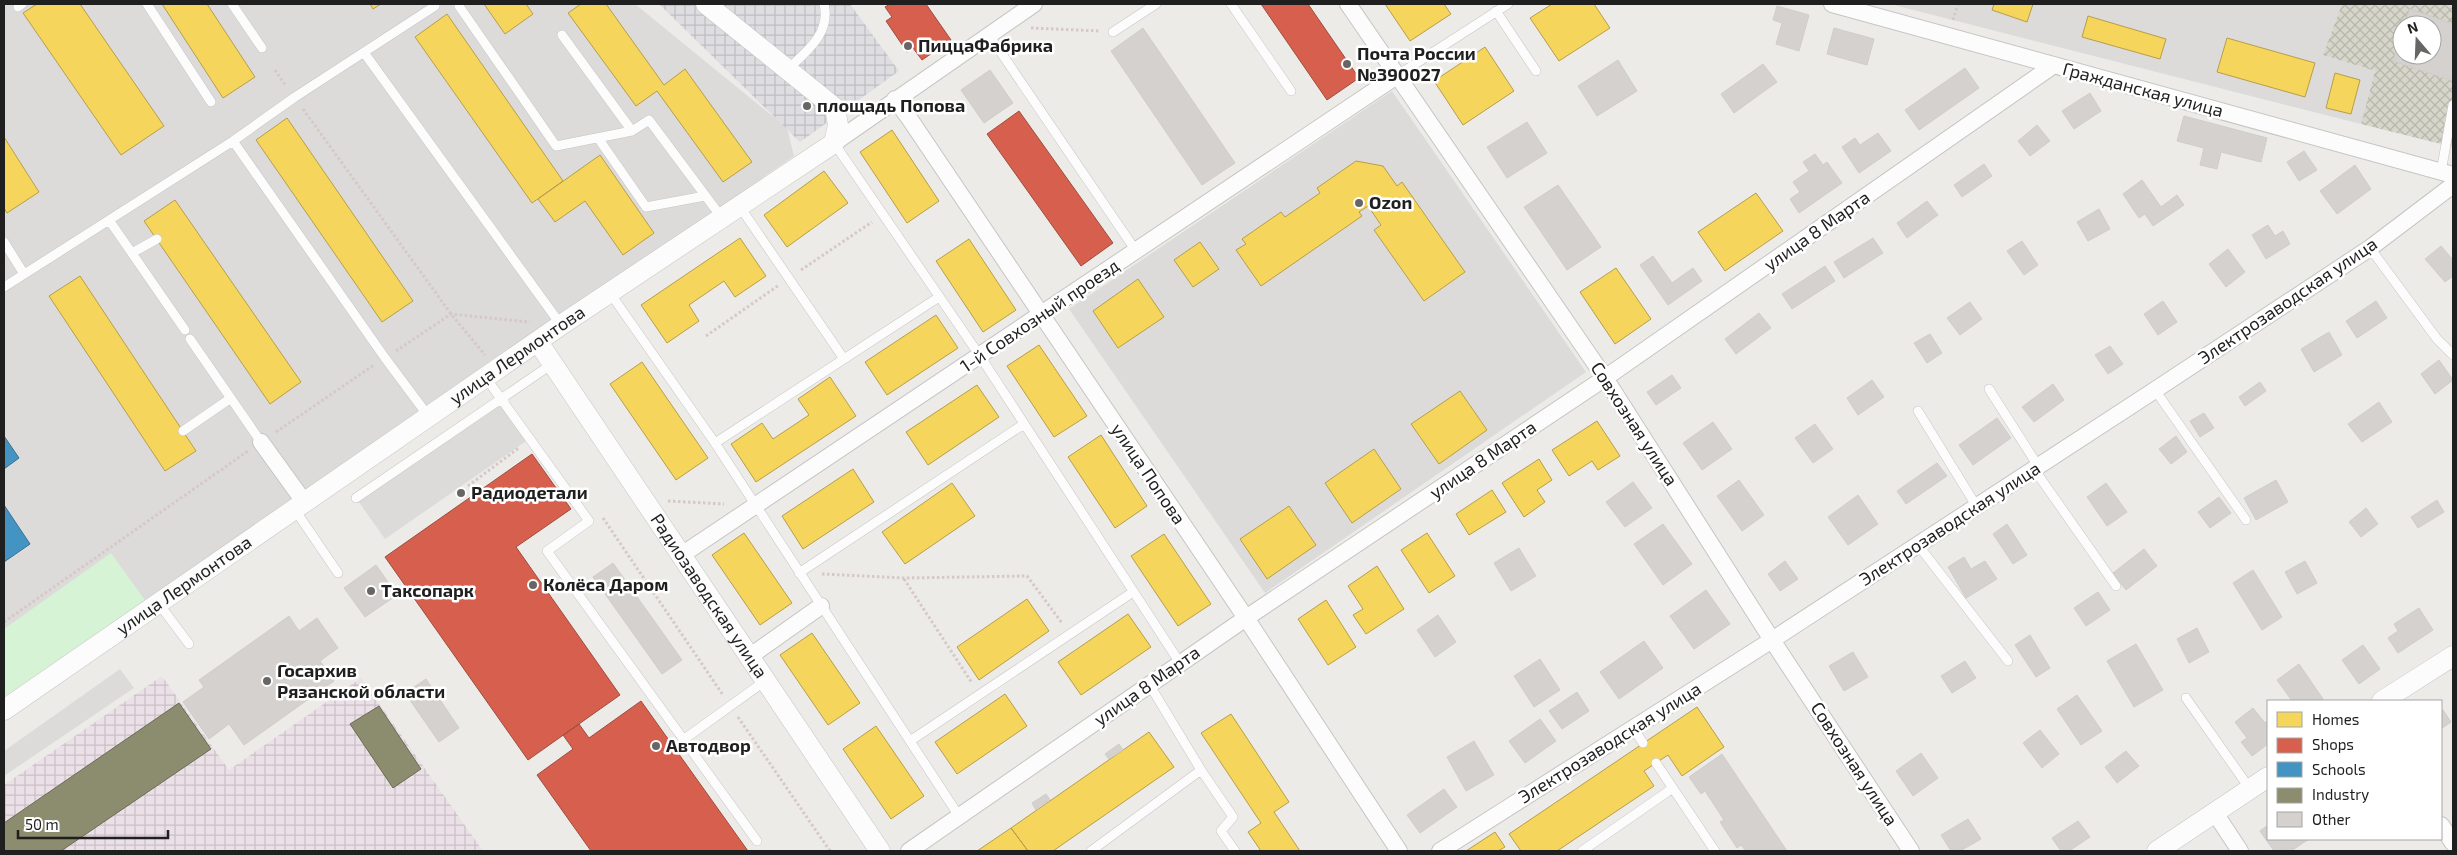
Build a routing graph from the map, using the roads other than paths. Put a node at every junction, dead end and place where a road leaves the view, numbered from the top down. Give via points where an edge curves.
1 (147, 4) edge
2 (232, 4) edge
3 (706, 4) edge
4 (824, 4) edge
5 (1034, 4) edge
6 (1156, 4) edge
7 (1231, 4) edge
8 (1348, 4) edge
9 (1508, 4) edge
10 (1841, 5) edge
11 (435, 6) dead end
12 (459, 6) dead end
13 (1496, 12) junction
14 (1113, 32) road end
15 (562, 35) dead end
16 (989, 35) junction
17 (262, 48) dead end
18 (365, 54) junction
19 (2054, 65) junction
20 (788, 70) junction
21 (1536, 71) dead end
22 (1398, 75) junction
23 (1291, 90) dead end
24 (894, 99) junction
25 (211, 102) dead end
26 (2453, 105) edge
27 (632, 131) junction
28 (598, 138) junction
29 (233, 141) junction
30 (834, 143) junction
31 (2447, 174) edge
32 (2453, 185) edge
33 (705, 196) junction
34 (740, 207) junction
35 (722, 218) junction
36 (109, 220) junction
37 (156, 239) dead end
38 (4, 242) edge
39 (2370, 248) junction
40 (1136, 251) junction
41 (132, 253) junction
42 (24, 274) junction
43 (4, 287) edge
44 (610, 293) junction
45 (940, 297) junction
46 (1040, 315) junction
47 (561, 325) junction
48 (185, 330) dead end
49 (190, 339) dead end
50 (538, 342) junction
51 (2453, 355) edge
52 (980, 356) junction
53 (844, 359) junction
54 (552, 364) junction
55 (491, 374) junction
56 (1605, 378) junction
57 (1989, 388) dead end
58 (2155, 390) junction
59 (231, 398) junction
60 (502, 400) junction
61 (1918, 411) dead end
62 (429, 417) junction
63 (1024, 424) junction
64 (183, 430) dead end
65 (261, 442) joint
66 (715, 443) junction
67 (2036, 468) junction
68 (356, 498) dead end
69 (300, 506) junction
70 (755, 506) junction
71 (1977, 507) junction
72 (2246, 520) dead end
73 (1918, 545) junction
74 (680, 556) junction
75 (338, 573) dead end
76 (799, 573) junction
77 (2116, 586) dead end
78 (1133, 592) junction
79 (159, 604) junction
80 (820, 606) junction
81 (1246, 618) junction
82 (1772, 640) junction
83 (189, 644) dead end
84 (2453, 656) edge
85 (749, 657) junction
86 (2008, 661) dead end
87 (1180, 663) junction
88 (765, 681) junction
89 (1149, 684) junction
90 (2186, 698) dead end
91 (2384, 700) edge
92 (4, 710) edge
93 (1633, 728) junction
94 (684, 740) junction
95 (910, 742) junction
96 (1643, 743) dead end
97 (1656, 763) dead end
98 (1201, 770) junction
99 (2267, 778) edge
100 (1673, 788) junction
101 (2250, 789) junction
102 (2215, 813) junction
103 (959, 816) junction
104 (2442, 827) edge
105 (757, 841) dead end
106 (2453, 844) edge
107 (880, 851) edge
108 (909, 851) edge
109 (1091, 851) edge
110 (1236, 851) edge
111 (1399, 851) edge
112 (1440, 851) edge
113 (1582, 851) edge
114 (1715, 851) edge
115 (1911, 851) edge
116 (2157, 851) edge
117 (2240, 851) edge

1 - 25 lane
2 - 17 lane
3 - 20 street
4 - 20 lane via 827,15 822,32
5 - 16 street, улица Лермонтова
6 - 14 lane
7 - 23 lane
8 - 22 street, Совхозная улица
9 - 13 lane
10 - 19 street, Гражданская улица
11 - 18 lane
12 - 28 lane via 556,146
13 - 21 lane
13 - 22 lane
15 - 27 lane
16 - 24 street, улица Лермонтова
16 - 40 lane
18 - 29 lane via 295,97
18 - 47 lane
19 - 31 street, Гражданская улица
19 - 56 street, улица 8 Марта
20 - 30 street via 835,108 838,125
22 - 40 street, 1-й Совхозный проезд
22 - 56 street, Совхозная улица
24 - 30 street, улица Лермонтова
24 - 46 street, улица Попова
26 - 31 lane
27 - 28 lane
27 - 33 lane via 649,120
28 - 33 lane via 646,207
29 - 36 lane
29 - 62 lane
30 - 34 street, улица Лермонтова
30 - 45 lane
32 - 39 street, Электрозаводская улица
33 - 35 lane
34 - 35 street, улица Лермонтова
34 - 53 lane
35 - 44 street, улица Лермонтова
36 - 41 lane
36 - 42 lane
37 - 41 lane
38 - 42 lane
39 - 51 lane via 2437,339
39 - 58 street, Электрозаводская улица
40 - 46 street, 1-й Совхозный проезд
41 - 48 lane
42 - 43 lane
44 - 47 street, улица Лермонтова
44 - 66 lane
45 - 52 lane
45 - 53 lane
46 - 52 street, 1-й Совхозный проезд
46 - 81 street, улица Попова
47 - 50 street, улица Лермонтова
49 - 59 lane
50 - 54 street, Радиозаводская улица
50 - 55 street, улица Лермонтова
52 - 63 lane
52 - 70 street, 1-й Совхозный проезд
53 - 66 lane
54 - 60 lane
54 - 74 street, Радиозаводская улица
55 - 60 lane
55 - 62 street, улица Лермонтова
56 - 81 street, улица 8 Марта
56 - 82 street, Совхозная улица
57 - 67 lane
58 - 67 street, Электрозаводская улица
58 - 72 lane
59 - 64 lane
59 - 65 lane
60 - 68 lane
60 - 94 lane via 589,522 547,551
61 - 71 lane
62 - 69 street, улица Лермонтова
63 - 76 lane
63 - 78 lane
65 - 69 street
66 - 70 lane
67 - 71 street, Электрозаводская улица
67 - 77 lane
69 - 75 lane
69 - 79 street, улица Лермонтова
70 - 74 street, 1-й Совхозный проезд
70 - 76 lane
71 - 73 street, Электрозаводская улица
73 - 82 street, Электрозаводская улица
73 - 86 lane
74 - 85 street, Радиозаводская улица
76 - 80 lane
78 - 87 lane
78 - 95 lane
79 - 83 lane
79 - 92 street, улица Лермонтова
80 - 85 street
80 - 95 lane
81 - 87 street, улица 8 Марта
81 - 111 street, улица Попова
82 - 93 street, Электрозаводская улица
82 - 115 street, Совхозная улица
84 - 91 street
85 - 88 street, Радиозаводская улица
87 - 89 street, улица 8 Марта
88 - 94 lane
88 - 107 street, Радиозаводская улица
89 - 98 lane
89 - 103 street, улица 8 Марта
90 - 101 lane
93 - 96 lane
93 - 112 street, Электрозаводская улица
94 - 105 lane
95 - 103 lane
97 - 100 lane
98 - 109 lane
98 - 110 lane via 1233,817 1222,831
99 - 101 street
100 - 113 lane
100 - 114 lane
101 - 102 street
102 - 116 street
102 - 117 street
103 - 108 street, улица 8 Марта
104 - 106 street

